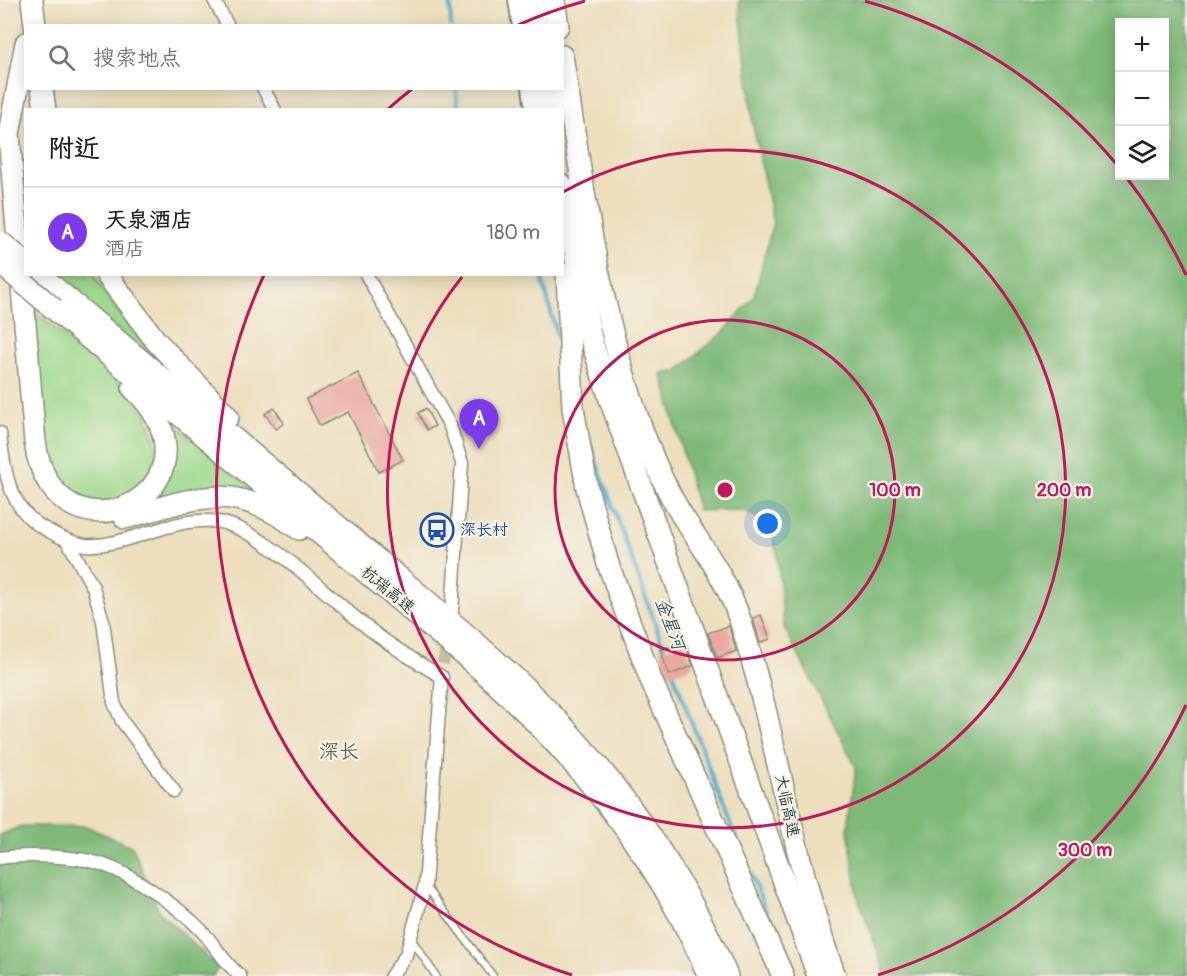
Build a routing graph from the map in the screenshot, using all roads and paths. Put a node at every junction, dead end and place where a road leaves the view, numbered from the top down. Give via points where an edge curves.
1 (214, 0) edge
2 (517, 0) edge
3 (533, 0) edge
4 (554, 0) edge
5 (227, 24) edge
6 (521, 24) edge
7 (537, 24) edge
8 (558, 24) edge
9 (24, 54) edge
10 (564, 77) edge
11 (42, 90) edge
12 (264, 90) edge
13 (531, 90) edge
14 (547, 90) edge
15 (45, 108) edge
16 (274, 108) edge
17 (534, 108) edge
18 (550, 108) edge
19 (0, 155) edge
20 (564, 189) edge
21 (577, 212) junction
22 (0, 242) edge
23 (24, 261) edge
24 (0, 263) edge
25 (107, 276) edge
26 (367, 276) edge
27 (563, 276) edge
28 (46, 280) edge
29 (568, 295) junction
30 (54, 309) junction
31 (0, 433) edge
32 (346, 533) junction
33 (67, 540) junction
34 (381, 584) junction
35 (452, 612) dead end
36 (443, 664) tunnel mouth
37 (442, 678) junction
38 (174, 791) dead end
39 (0, 858) edge
40 (425, 885) junction
41 (412, 940) junction
42 (240, 976) edge
43 (391, 976) edge
44 (436, 976) edge
45 (493, 976) edge
46 (710, 976) edge
47 (727, 976) edge
48 (783, 976) edge
49 (818, 976) edge
50 (835, 976) edge

1 - 5 street
2 - 6 street
3 - 7 highway
4 - 8 highway
9 - 30 highway via 9,134 36,452 50,485 72,505 91,512 122,509 140,499 159,475 165,456 160,425 140,395
10 - 21 highway
11 - 15 highway
12 - 16 street
13 - 17 street
14 - 18 highway
19 - 34 highway via 27,454 35,478 49,498 68,513 102,522 196,497 234,499 280,517
20 - 21 highway
21 - 29 highway
21 - 49 highway, 大临高速 via 591,339
21 - 50 highway, 大临高速 via 594,252 614,339 644,435 662,480 728,591 745,635 767,714 800,867
22 - 23 highway, bridge
24 - 30 highway, 杭瑞高速, bridge
25 - 32 highway via 140,322 193,382
26 - 35 street via 450,426 462,463
27 - 29 street
28 - 32 highway, 杭瑞高速
29 - 48 highway via 573,408 587,488 608,564 651,680
30 - 34 highway, 杭瑞高速
31 - 33 street via 5,476 20,506 43,528
32 - 47 highway, 杭瑞高速 via 496,661 580,745 667,861
33 - 37 street via 86,545 196,522 223,523 274,551 364,626
33 - 38 street via 93,586 103,621 114,703 122,721
34 - 46 highway, 杭瑞高速 via 507,693 586,778 653,870
36 - 37 street
37 - 40 street
39 - 42 street via 23,855 99,863 121,873 183,914
40 - 41 street
40 - 45 lane
41 - 43 street
41 - 44 lane

